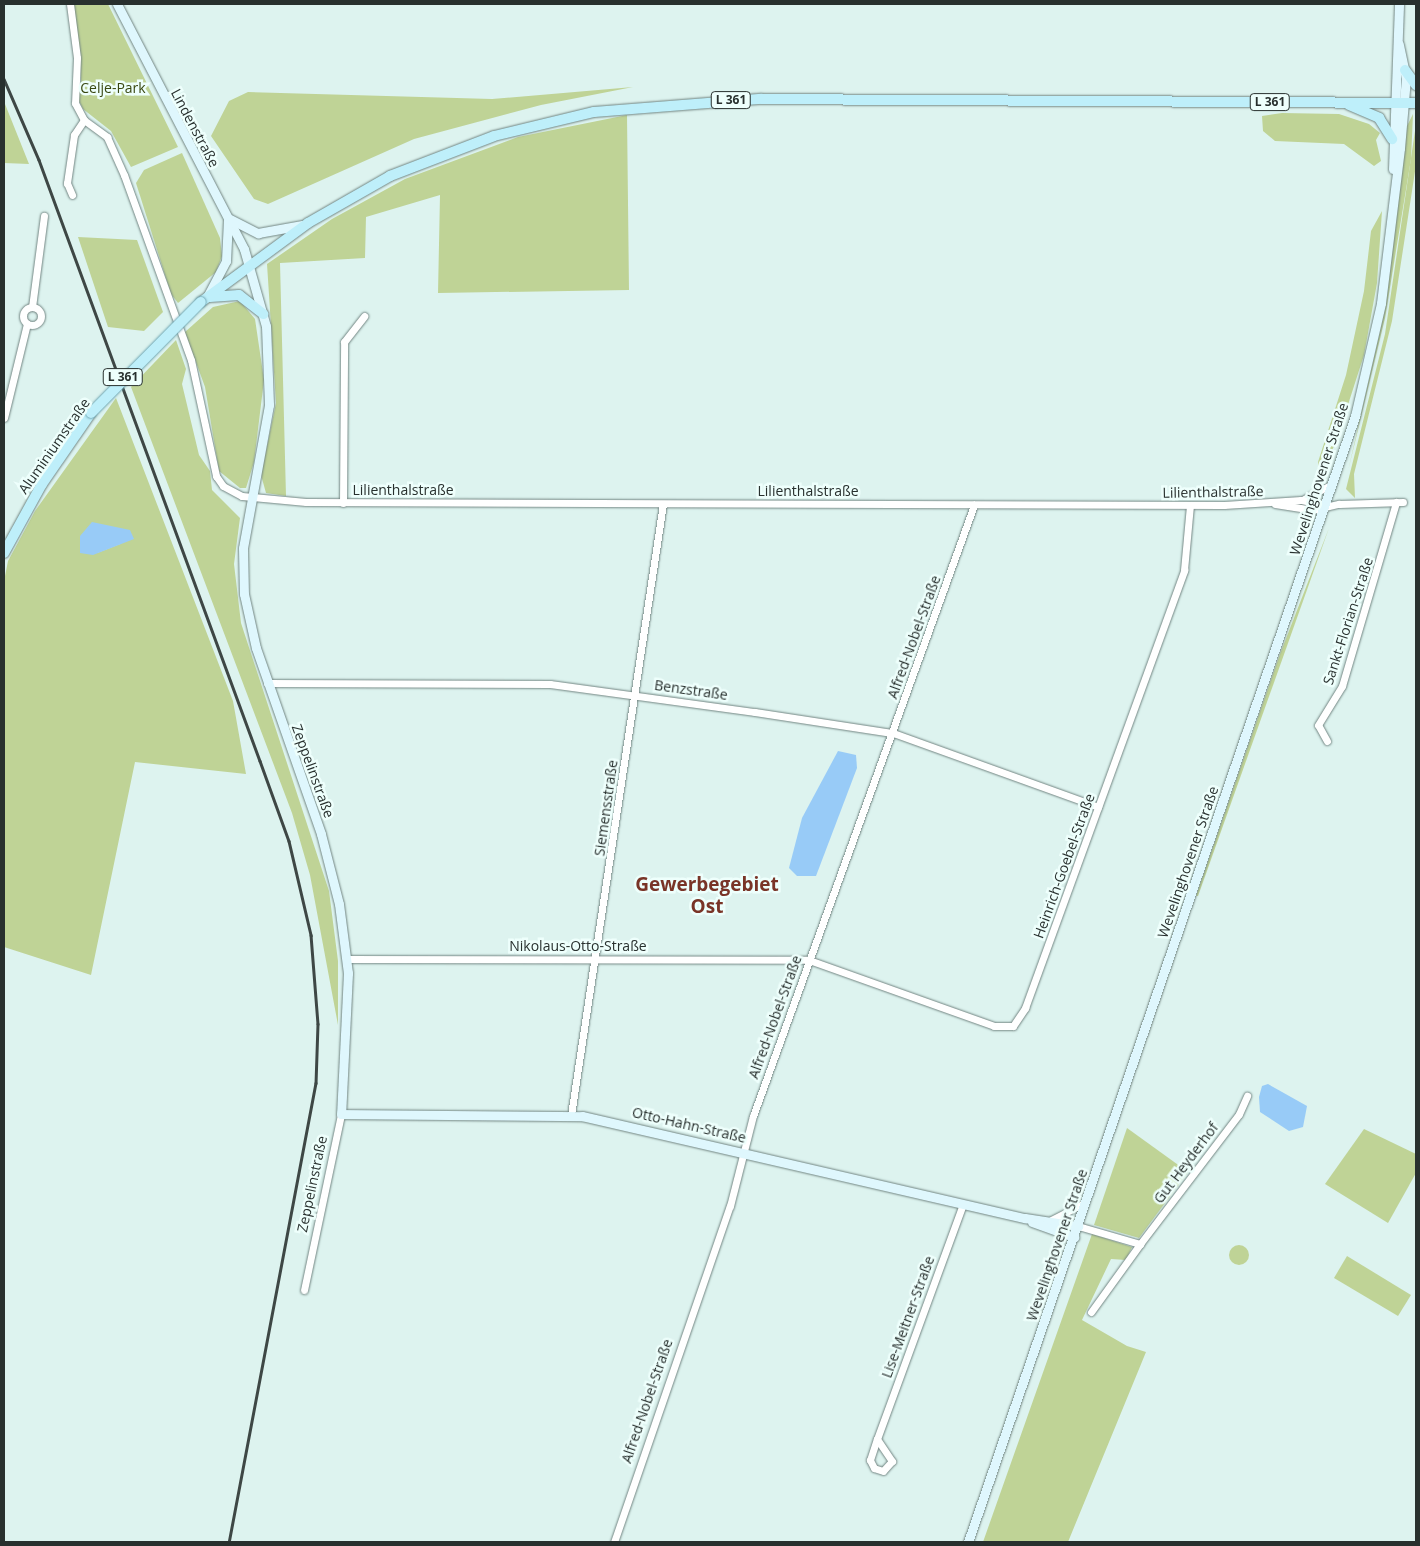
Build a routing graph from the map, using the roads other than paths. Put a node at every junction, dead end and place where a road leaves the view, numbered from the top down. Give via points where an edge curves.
1 (70, 4) edge
2 (116, 4) edge
3 (1398, 4) edge
4 (1399, 44) junction
5 (1405, 70) junction
6 (1416, 85) edge
7 (1339, 102) junction
8 (1393, 102) junction
9 (1405, 103) junction
10 (1416, 103) edge
11 (84, 120) junction
12 (1392, 139) junction
13 (1394, 181) junction
14 (72, 195) dead end
15 (44, 216) dead end
16 (228, 218) junction
17 (308, 223) junction
18 (250, 264) junction
19 (204, 300) junction
20 (32, 307) junction
21 (263, 314) junction
22 (364, 316) dead end
23 (27, 324) junction
24 (4, 418) edge
25 (1334, 483) junction
26 (251, 498) junction
27 (1302, 500) junction
28 (1400, 502) joint
29 (343, 503) junction
30 (663, 504) junction
31 (1273, 504) junction
32 (974, 505) junction
33 (1190, 505) junction
34 (1327, 506) junction
35 (4, 553) edge
36 (267, 683) junction
37 (635, 694) junction
38 (893, 733) junction
39 (1327, 741) dead end
40 (1098, 807) junction
41 (347, 959) junction
42 (596, 959) junction
43 (809, 960) junction
44 (1248, 1096) dead end
45 (341, 1114) junction
46 (571, 1115) junction
47 (742, 1151) junction
48 (1087, 1201) junction
49 (963, 1204) junction
50 (1025, 1218) junction
51 (1051, 1220) junction
52 (1078, 1226) junction
53 (1074, 1237) junction
54 (1140, 1244) junction
55 (304, 1290) dead end
56 (1091, 1312) dead end
57 (877, 1439) dead end
58 (614, 1542) edge
59 (968, 1542) edge

1 - 11 street via 77,58 75,103
2 - 16 street, Lindenstraße
3 - 4 street
4 - 5 street, Wevelinghovener Straße
4 - 8 street, Wevelinghovener Straße
5 - 6 main road
5 - 9 street, Wevelinghovener Straße
7 - 8 main road, L 361
7 - 12 main road, L 361 via 1376,116
7 - 17 main road, L 361 via 761,99 632,106 542,123 451,150 378,182
8 - 9 main road, L 361
8 - 12 street, Wevelinghovener Straße
9 - 10 main road, L 361
9 - 13 street, Wevelinghovener Straße
11 - 14 street via 74,135 67,183
11 - 26 street, Lilienthalstraße via 107,137 124,175 191,360 216,476 228,490
12 - 13 street, Wevelinghovener Straße
13 - 25 street, Wevelinghovener Straße via 1376,327
15 - 20 street
16 - 17 street via 258,234
16 - 18 street, Lindenstraße
16 - 19 street via 226,261
17 - 18 main road, L 361
18 - 19 main road, Aluminiumstraße / L 361
18 - 21 street, Zeppelinstraße
19 - 21 main road via 239,295
19 - 35 main road, Aluminiumstraße / L 361, bridge via 92,414 42,484
20 - 23 street via 23,314
20 - 23 street via 41,317 36,324
21 - 26 street, Zeppelinstraße via 270,396
22 - 29 street, Lilienthalstraße via 344,342
23 - 24 street via 27,337
25 - 27 street, Lilienthalstraße
25 - 34 street, Wevelinghovener Straße
26 - 29 street, Lilienthalstraße
26 - 36 street, Zeppelinstraße via 243,554 244,594
27 - 31 street, Lilienthalstraße
27 - 34 street, Lilienthalstraße
28 - 34 street, Lilienthalstraße
28 - 39 street, Sankt-Florian-Straße via 1342,686 1318,725
29 - 30 street, Lilienthalstraße
30 - 32 street, Lilienthalstraße
30 - 37 street, Siemensstraße
31 - 33 street, Lilienthalstraße
31 - 34 street, Lilienthalstraße via 1303,510
32 - 33 street, Lilienthalstraße
32 - 38 street, Alfred-Nobel-Straße
33 - 40 street, Heinrich-Goebel-Straße via 1186,565
34 - 48 street, Wevelinghovener Straße
36 - 37 street, Benzstraße via 525,683
36 - 41 street, Zeppelinstraße via 327,851
37 - 38 street, Benzstraße
37 - 42 street, Siemensstraße
38 - 40 street, Benzstraße
38 - 43 street, Alfred-Nobel-Straße
40 - 43 street, Heinrich-Goebel-Straße via 1025,1008 1013,1026 994,1026
41 - 42 street, Nikolaus-Otto-Straße
41 - 45 street, Zeppelinstraße
42 - 43 street, Nikolaus-Otto-Straße
42 - 46 street, Siemensstraße
43 - 47 street, Alfred-Nobel-Straße
44 - 54 street, Gut Heyderhof via 1239,1114
45 - 46 street, Otto-Hahn-Straße
45 - 55 street, Zeppelinstraße
46 - 47 street, Otto-Hahn-Straße
47 - 49 street, Otto-Hahn-Straße
47 - 58 street, Alfred-Nobel-Straße via 730,1206
48 - 51 street
48 - 52 street, Wevelinghovener Straße
49 - 50 street, Otto-Hahn-Straße
49 - 57 street, Lise-Meitner-Straße
50 - 51 street, Otto-Hahn-Straße
50 - 53 street, Otto-Hahn-Straße
51 - 52 street, Otto-Hahn-Straße
52 - 53 street, Wevelinghovener Straße
52 - 54 street
53 - 59 street, Wevelinghovener Straße
54 - 56 street, Gut Heyderhof

